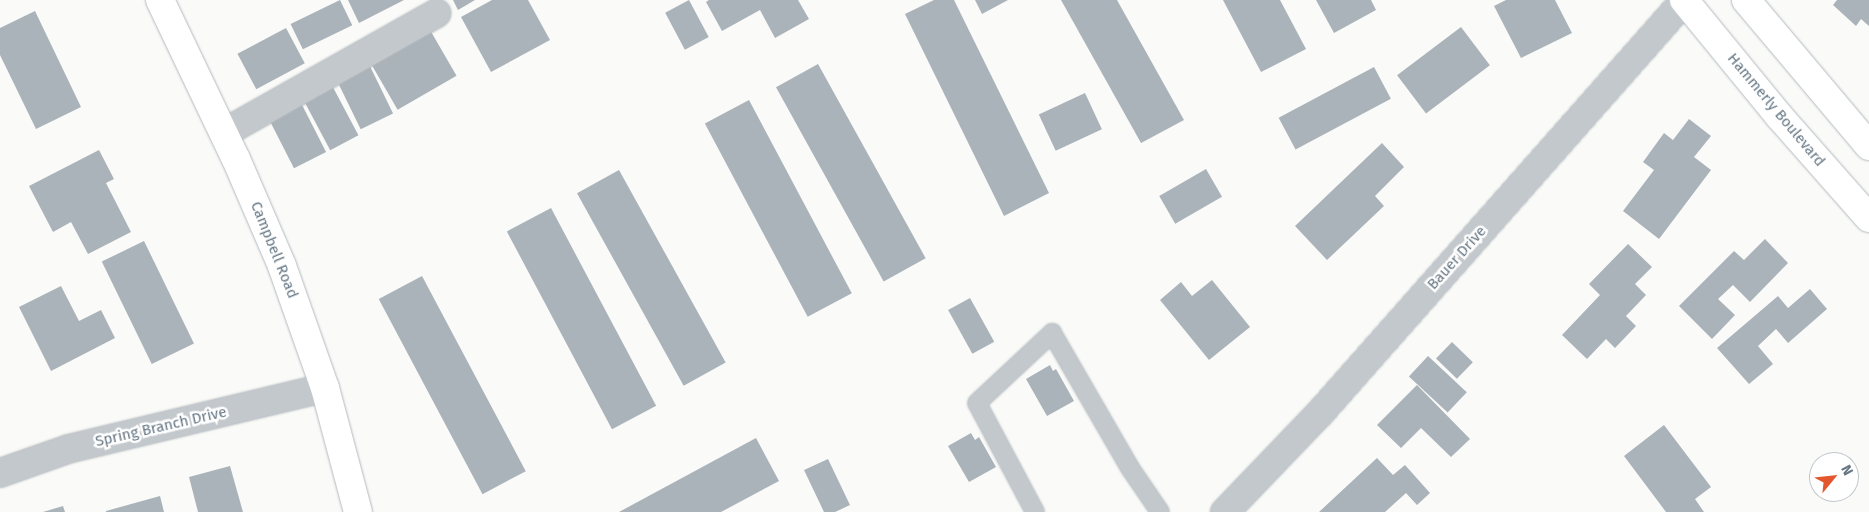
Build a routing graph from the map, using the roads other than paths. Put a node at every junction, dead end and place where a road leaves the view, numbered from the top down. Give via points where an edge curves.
1 (160, 0) edge
2 (1685, 0) edge
3 (1746, 0) edge
4 (437, 13) dead end
5 (224, 133) junction
6 (1869, 146) edge
7 (1869, 218) edge
8 (325, 388) junction
9 (0, 473) edge
10 (358, 512) edge
11 (1035, 512) edge
12 (1160, 512) edge
13 (1225, 512) edge

1 - 5 street, Campbell Road
2 - 7 street, Hammerly Boulevard via 1779,116
2 - 13 street, Bauer Drive via 1320,412
3 - 6 street
4 - 5 street
5 - 8 street, Campbell Road via 282,266
8 - 9 street, Spring Branch Drive via 68,449
8 - 10 street, Campbell Road
11 - 12 lane via 977,403 1052,333 1130,468

